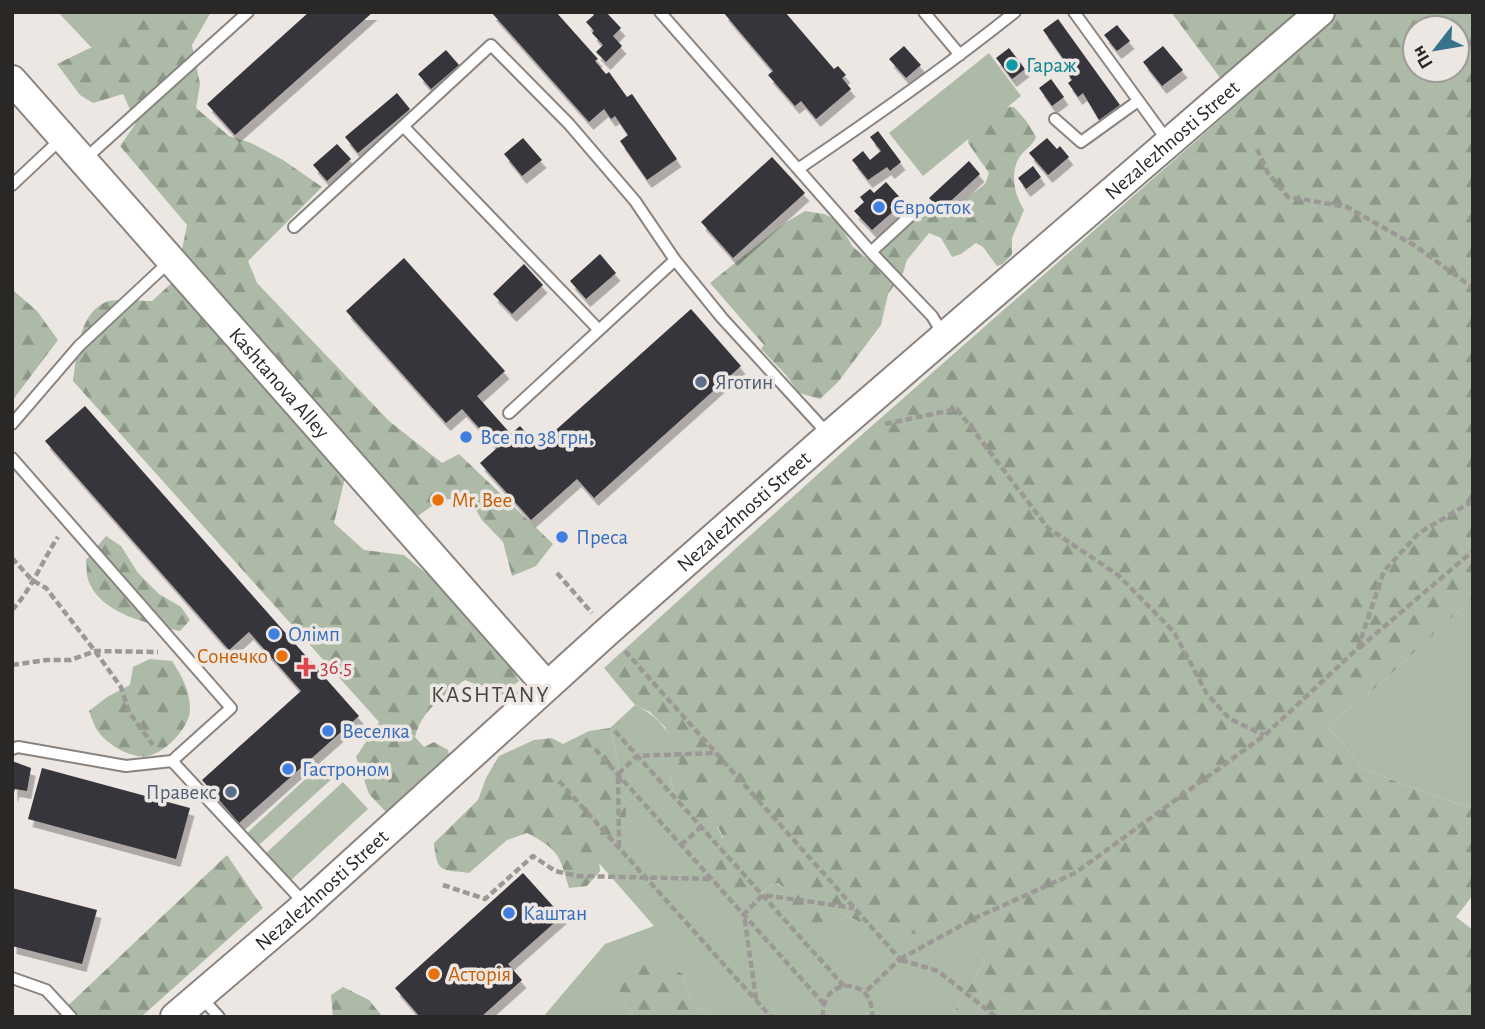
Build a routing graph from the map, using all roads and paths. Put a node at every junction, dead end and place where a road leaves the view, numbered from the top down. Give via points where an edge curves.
1 (248, 12) edge
2 (660, 12) edge
3 (924, 12) edge
4 (1015, 12) edge
5 (1074, 12) edge
6 (1320, 12) edge
7 (960, 55) junction
8 (12, 80) edge
9 (1138, 101) junction
10 (1055, 119) dead end
11 (403, 126) junction
12 (62, 138) junction
13 (1169, 143) junction
14 (1256, 149) dead end
15 (83, 161) junction
16 (798, 169) junction
17 (12, 185) edge
18 (911, 215) dead end
19 (294, 227) dead end
20 (871, 252) junction
21 (675, 260) junction
22 (170, 261) junction
23 (1473, 288) edge
24 (599, 330) junction
25 (945, 336) junction
26 (509, 413) dead end
27 (12, 424) edge
28 (880, 425) dead end
29 (829, 436) junction
30 (12, 458) edge
31 (1473, 501) edge
32 (68, 522) junction
33 (1473, 551) edge
34 (12, 558) edge
35 (557, 573) dead end
36 (32, 580) junction
37 (12, 610) edge
38 (608, 631) junction
39 (1358, 648) junction
40 (95, 651) junction
41 (183, 653) junction
42 (12, 665) edge
43 (547, 686) junction
44 (615, 731) dead end
45 (1265, 735) junction
46 (12, 749) edge
47 (595, 749) dead end
48 (714, 752) junction
49 (637, 756) junction
50 (172, 761) junction
51 (618, 774) junction
52 (559, 781) dead end
53 (701, 827) junction
54 (681, 845) junction
55 (619, 847) junction
56 (646, 878) junction
57 (712, 879) junction
58 (443, 885) dead end
59 (763, 895) junction
60 (306, 905) junction
61 (854, 908) junction
62 (744, 914) junction
63 (900, 959) junction
64 (12, 978) edge
65 (844, 986) junction
66 (865, 992) junction
67 (200, 996) junction
68 (757, 1000) junction
69 (823, 1003) junction
70 (71, 1017) edge
71 (176, 1017) edge
72 (219, 1017) edge
73 (771, 1017) edge
74 (823, 1017) edge
75 (872, 1017) edge
76 (996, 1017) edge

1 - 15 lane
2 - 16 lane
3 - 7 lane
4 - 7 lane
5 - 9 lane
6 - 13 main road, Nezalezhnosti Street
7 - 16 lane
8 - 12 main road, Kashtanova Alley
9 - 10 lane via 1081,142
9 - 13 lane
11 - 19 lane
11 - 21 lane via 491,45 569,124 635,201
11 - 24 lane
12 - 15 main road, Kashtanova Alley
12 - 17 lane
13 - 25 main road, Nezalezhnosti Street
14 - 23 path via 1288,197 1347,207 1414,245
15 - 22 main road, Kashtanova Alley
16 - 20 lane
18 - 20 lane
20 - 25 lane
21 - 24 lane
21 - 29 lane
22 - 27 lane via 79,346
22 - 43 main road, Kashtanova Alley
24 - 26 lane
25 - 29 main road, Nezalezhnosti Street
28 - 45 path via 957,409 1048,528 1118,575 1174,632 1207,694 1230,719
29 - 38 main road, Nezalezhnosti Street
30 - 32 lane
31 - 39 path via 1419,533 1384,571
32 - 36 path
32 - 41 lane
33 - 39 path
34 - 36 path
35 - 38 path
36 - 37 path
36 - 40 path via 46,588
38 - 43 main road, Nezalezhnosti Street
38 - 48 path
39 - 45 path
40 - 41 path
40 - 42 path via 71,660
40 - 50 path via 121,687 130,712 149,741
41 - 50 lane via 231,708
43 - 60 main road, Nezalezhnosti Street
44 - 49 path
45 - 63 path via 1075,873 975,918
46 - 50 lane via 126,766
47 - 51 path
48 - 49 path
48 - 61 path
49 - 51 path
49 - 53 path
50 - 60 lane
51 - 54 path
51 - 55 path
52 - 55 path
53 - 54 path
53 - 59 path
54 - 57 path
55 - 56 path
56 - 57 path
56 - 58 path via 578,876 555,871 533,856 485,899
56 - 68 path
57 - 62 path
59 - 61 path
59 - 62 path
59 - 65 path
60 - 67 main road, Nezalezhnosti Street
61 - 63 path
62 - 68 path
62 - 69 path
63 - 66 path
63 - 76 path via 938,971
64 - 70 lane via 46,990
65 - 66 path
65 - 69 path via 831,991
66 - 75 path
67 - 71 main road, Nezalezhnosti Street
67 - 72 lane
68 - 73 path
69 - 74 path

